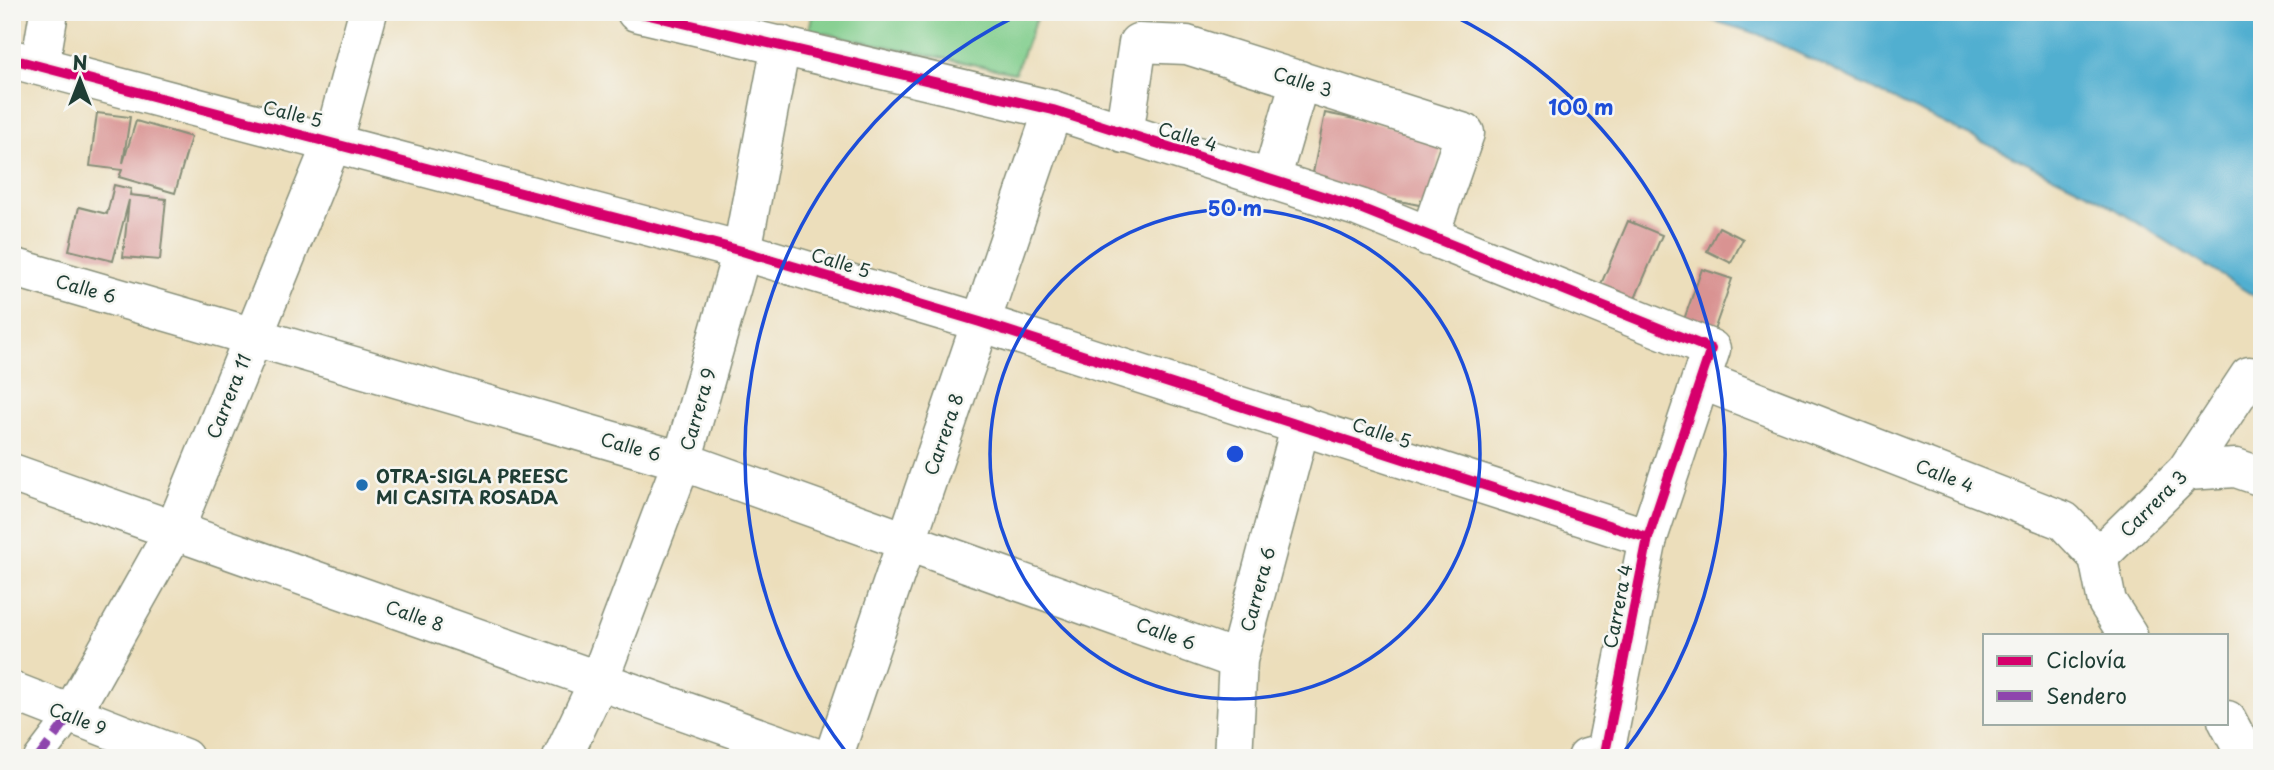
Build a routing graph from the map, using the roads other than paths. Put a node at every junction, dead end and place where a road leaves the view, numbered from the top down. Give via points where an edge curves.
1 (49, 12) edge
2 (369, 12) edge
3 (636, 12) edge
4 (781, 45) junction
5 (19, 61) edge
6 (1300, 80) junction
7 (1052, 110) junction
8 (1124, 134) junction
9 (333, 141) junction
10 (1271, 180) junction
11 (1429, 237) junction
12 (742, 251) junction
13 (12, 267) edge
14 (980, 322) junction
15 (253, 335) junction
16 (1706, 364) junction
17 (2249, 376) dead end
18 (1301, 424) junction
19 (682, 461) junction
20 (2186, 471) junction
21 (12, 473) edge
22 (2262, 477) edge
23 (174, 531) junction
24 (1648, 538) junction
25 (907, 540) junction
26 (2098, 557) junction
27 (2126, 634) edge
28 (1238, 660) junction
29 (599, 680) junction
30 (12, 691) edge
31 (70, 716) junction
32 (2228, 722) edge
33 (1596, 755) edge
34 (38, 758) edge
35 (184, 758) edge
36 (562, 758) edge
37 (817, 758) edge
38 (833, 758) edge
39 (1233, 758) edge
40 (2247, 758) edge

1 - 5 street
2 - 9 street, Carrera 11
3 - 4 street, Calle 4
4 - 7 street, Calle 4
4 - 12 street, Carrera 9
5 - 9 street, Calle 5
6 - 8 street, Calle 3 via 1187,45 1138,43
6 - 10 street
6 - 11 street, Calle 3 via 1465,132
7 - 8 street, Calle 4
7 - 14 street, Carrera 8
8 - 10 street, Calle 4
9 - 12 street, Calle 5
9 - 15 street, Carrera 11
10 - 11 street, Calle 4 via 1360,208
11 - 16 street, Calle 4
12 - 14 street, Calle 5
12 - 19 street, Carrera 9
13 - 15 street, Calle 6
14 - 18 street, Calle 5
14 - 25 street, Carrera 8
15 - 19 street, Calle 6
15 - 23 street, Carrera 11
16 - 24 street, Carrera 4
16 - 26 street, Calle 4 via 2064,521
17 - 20 street, Carrera 3
18 - 24 street, Calle 5
18 - 28 street, Carrera 6
19 - 25 street, Calle 6
19 - 29 street, Carrera 9
20 - 22 street via 2236,468
20 - 26 street, Carrera 3
21 - 23 street, Calle 8
23 - 29 street, Calle 8
23 - 31 street, Carrera 11
24 - 33 street, Carrera 4
25 - 28 street, Calle 6
25 - 38 street, Carrera 8
26 - 27 street via 2107,602
28 - 39 street, Carrera 6
29 - 36 street, Carrera 9
29 - 37 street, Calle 8
30 - 31 street, Calle 9
31 - 34 street, Carrera 11
31 - 35 street, Calle 9
32 - 40 street

